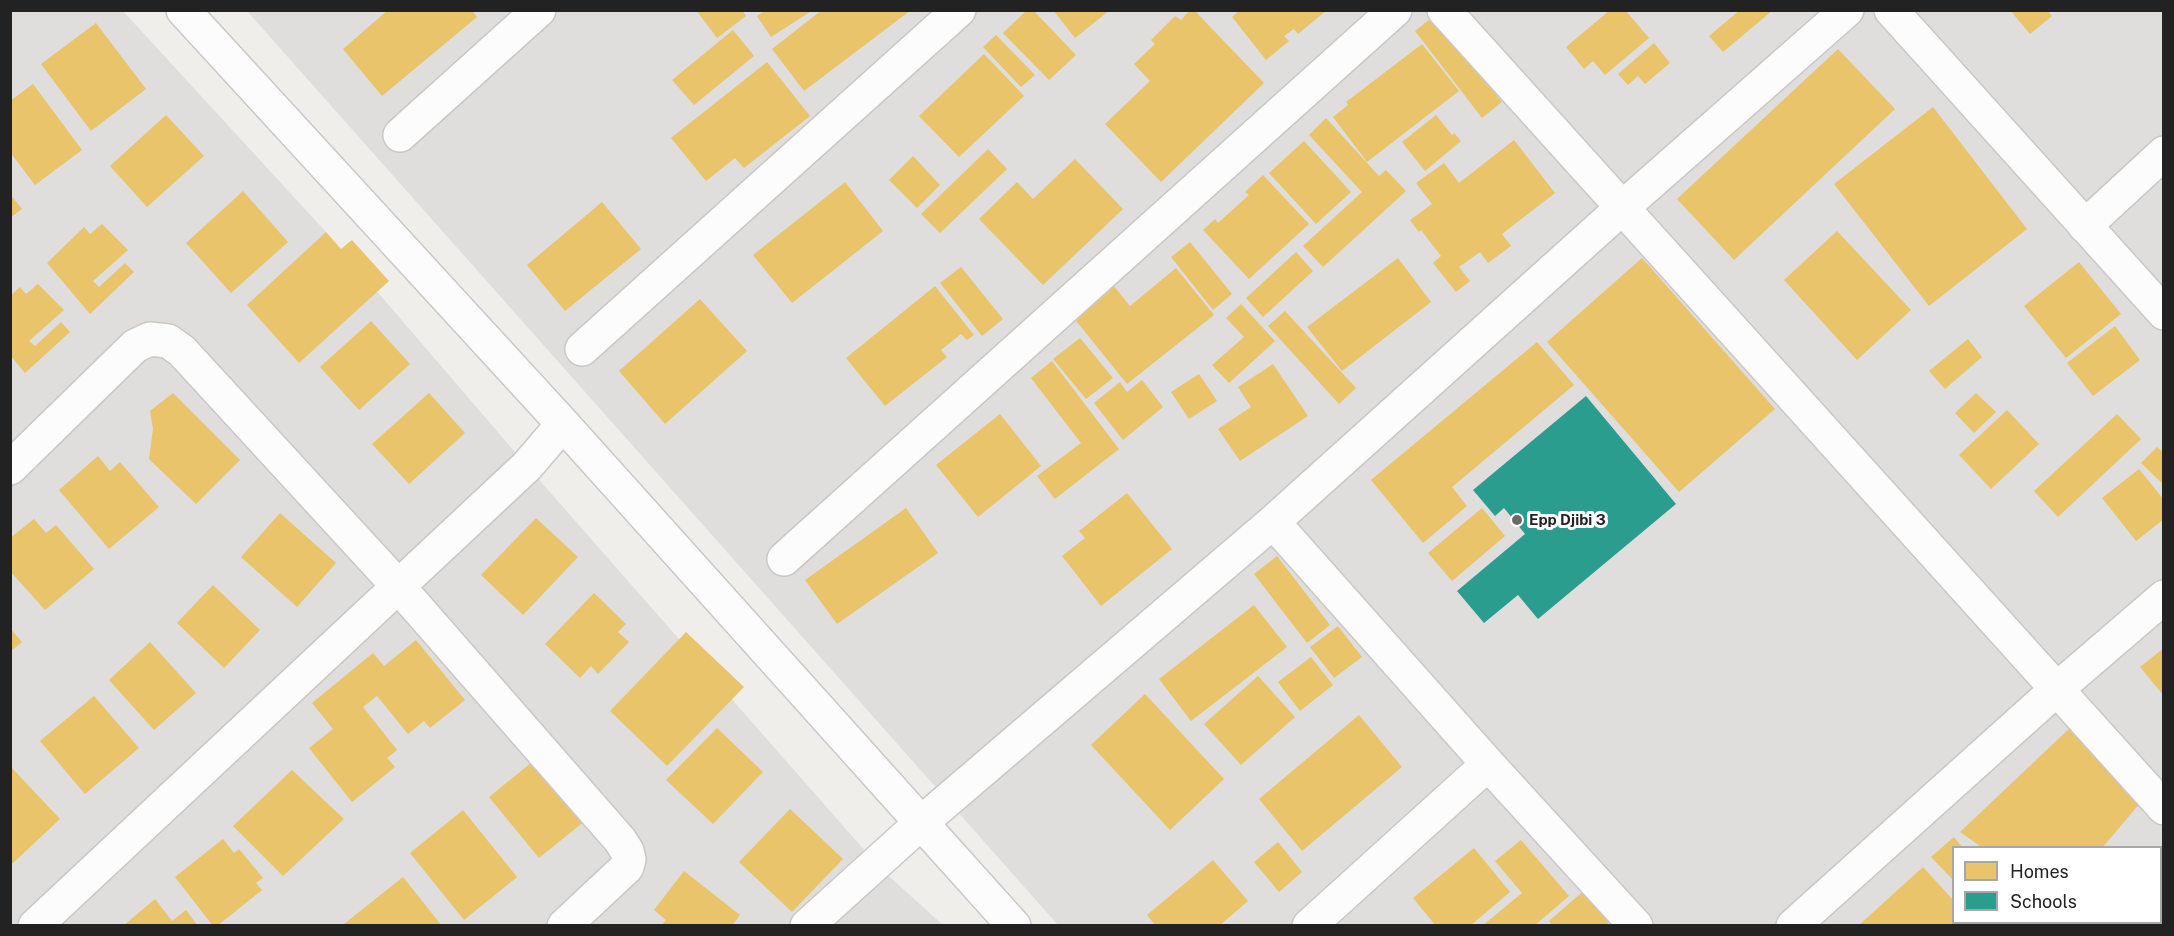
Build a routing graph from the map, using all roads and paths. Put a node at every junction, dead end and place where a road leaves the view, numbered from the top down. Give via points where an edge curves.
1 (183, 10) edge
2 (539, 10) edge
3 (959, 10) edge
4 (1395, 10) edge
5 (1444, 10) edge
6 (1847, 10) edge
7 (1891, 10) edge
8 (400, 135) dead end
9 (2163, 153) edge
10 (1622, 208) junction
11 (2085, 226) junction
12 (2163, 313) edge
13 (582, 349) dead end
14 (563, 424) junction
15 (10, 468) edge
16 (1273, 522) junction
17 (784, 559) dead end
18 (398, 586) junction
19 (2163, 597) edge
20 (2057, 689) junction
21 (1488, 764) junction
22 (2163, 808) edge
23 (922, 822) junction
24 (35, 926) edge
25 (564, 926) edge
26 (807, 926) edge
27 (1014, 926) edge
28 (1309, 926) edge
29 (1636, 926) edge
30 (1793, 926) edge

1 - 14 street
2 - 8 street
3 - 13 street
4 - 17 street
5 - 10 street
6 - 10 street
7 - 11 street
9 - 11 street
10 - 16 street
10 - 20 street
11 - 12 street
14 - 18 street via 527,466
14 - 23 street
15 - 18 street via 135,346 150,339 168,341 200,369
16 - 21 street
16 - 23 street
18 - 24 street
18 - 25 street via 627,851 627,867
19 - 20 street
20 - 22 street
20 - 30 street
21 - 28 street
21 - 29 street
23 - 26 street
23 - 27 street

